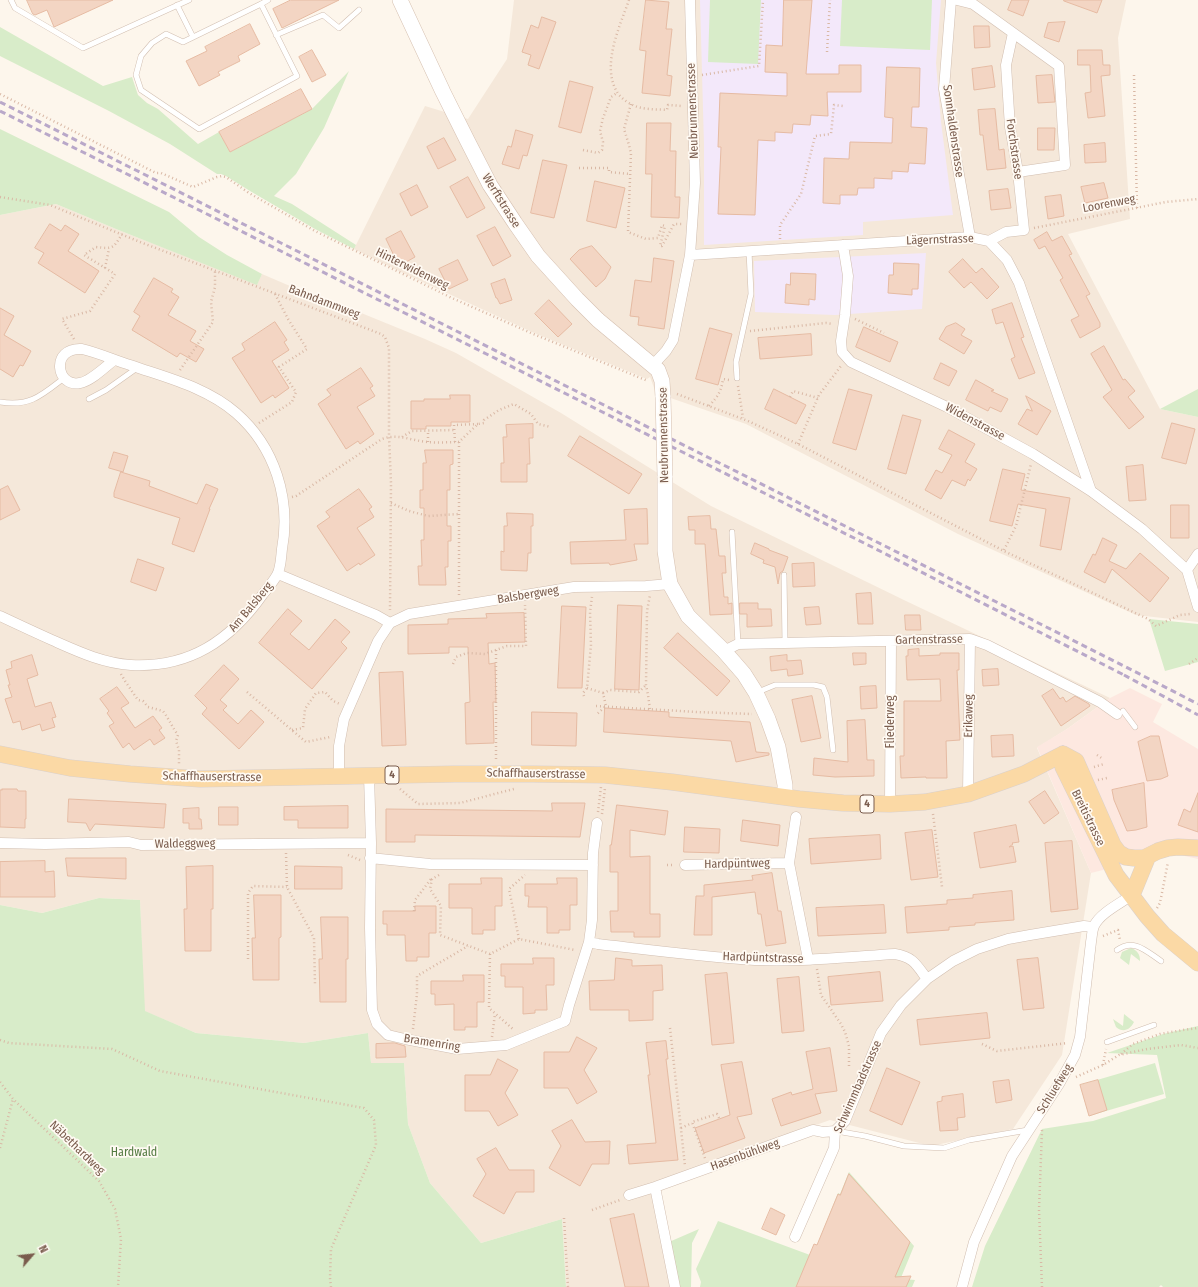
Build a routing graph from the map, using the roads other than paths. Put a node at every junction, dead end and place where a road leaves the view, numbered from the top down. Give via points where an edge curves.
1 (11, 0) edge
2 (189, 0) edge
3 (268, 0) edge
4 (400, 0) edge
5 (690, 0) edge
6 (951, 0) edge
7 (957, 0) edge
8 (261, 4) junction
9 (177, 5) junction
10 (359, 10) dead end
11 (1012, 33) junction
12 (276, 35) junction
13 (193, 37) junction
14 (1018, 172) junction
15 (970, 236) junction
16 (989, 241) junction
17 (843, 245) junction
18 (749, 251) junction
19 (690, 255) junction
20 (114, 360) junction
21 (653, 365) junction
22 (137, 368) junction
23 (64, 378) junction
24 (737, 378) road end
25 (90, 398) dead end
26 (0, 402) edge
27 (1091, 491) junction
28 (732, 532) dead end
29 (1198, 554) edge
30 (1187, 570) junction
31 (278, 574) junction
32 (784, 575) dead end
33 (670, 584) junction
34 (1196, 610) edge
35 (0, 616) edge
36 (390, 624) junction
37 (970, 639) junction
38 (891, 641) junction
39 (786, 643) junction
40 (738, 644) junction
41 (724, 651) junction
42 (756, 693) junction
43 (1120, 713) joint
44 (1135, 727) dead end
45 (833, 750) dead end
46 (0, 754) edge
47 (1063, 754) junction
48 (369, 775) junction
49 (339, 776) junction
50 (968, 794) junction
51 (785, 797) junction
52 (890, 804) junction
53 (796, 818) dead end
54 (598, 823) road end
55 (0, 843) edge
56 (371, 843) junction
57 (1198, 848) edge
58 (1148, 856) junction
59 (370, 858) junction
60 (789, 863) junction
61 (593, 865) junction
62 (685, 865) dead end
63 (1132, 895) junction
64 (1092, 932) junction
65 (590, 942) junction
66 (1117, 950) dead end
67 (812, 959) junction
68 (1160, 961) dead end
69 (1198, 963) edge
70 (927, 979) junction
71 (1154, 1025) dead end
72 (1107, 1042) road end
73 (1028, 1130) junction
74 (835, 1131) junction
75 (655, 1187) junction
76 (629, 1195) dead end
77 (795, 1237) dead end
78 (675, 1287) edge
79 (962, 1287) edge

1 - 9 lane via 15,8 83,48
2 - 9 lane
3 - 8 lane
4 - 21 street, Werftstrasse via 490,186 514,223 562,284 598,320
5 - 19 street, Neubrunnenstrasse via 695,183
6 - 15 street, Sonnhaldenstrasse via 944,89
7 - 11 street via 973,4
8 - 12 lane
8 - 13 lane
9 - 13 lane
10 - 12 lane via 339,28 323,14
11 - 14 street, Forchstrasse via 1006,65 1010,127
11 - 14 street via 1060,66 1065,165
12 - 13 lane via 297,76 199,129 141,90 136,74 141,56 152,43 166,34 183,42
14 - 16 street, Forchstrasse via 1024,230 1006,232
15 - 16 street, Lägernstrasse
15 - 17 street, Lägernstrasse
16 - 27 street, Lägernstrasse via 1008,260 1019,283
17 - 18 street, Lägernstrasse
17 - 27 street, Widenstrasse via 848,276 841,341 842,352 851,362 947,407 1033,454
18 - 19 street, Lägernstrasse
18 - 24 lane via 751,294 736,362
19 - 21 street, Neubrunnenstrasse via 673,340
20 - 22 street, Am Balsberg
20 - 23 street via 80,384 74,384
20 - 23 street, Am Balsberg via 82,349 71,350 60,362 59,368
21 - 33 street, Neubrunnenstrasse, bridge via 661,375 663,392 665,551
22 - 25 lane
22 - 31 street, Am Balsberg via 208,393 236,413 268,452 284,503 285,531
23 - 26 lane via 44,394 28,402
27 - 30 street, Widenstrasse via 1142,529
28 - 40 lane
29 - 30 street
30 - 34 street
31 - 35 street, Am Balsberg via 255,606 227,635 196,654 165,663 130,665 97,659
31 - 36 street via 376,615
32 - 39 lane
33 - 36 street, Balsbergweg via 574,587 409,614
33 - 41 street, Neubrunnenstrasse via 688,616
36 - 49 street, Balsbergweg via 378,641 344,718 339,746
37 - 38 street, Gartenstrasse
37 - 43 street, Gartenstrasse via 988,645
37 - 50 street, Erikaweg
38 - 39 street, Gartenstrasse
38 - 52 street, Fliederweg
39 - 40 street, Gartenstrasse
40 - 41 street, Gartenstrasse
41 - 42 street, Neubrunnenstrasse
42 - 45 lane via 775,685 823,687 827,697
42 - 51 street, Neubrunnenstrasse via 778,747
43 - 44 lane
46 - 49 main road, Schaffhauserstrasse / 4 via 70,768 130,774 192,778
47 - 50 main road, Schaffhauserstrasse / 4 via 1024,774
47 - 58 main road, Breitistrasse via 1076,761 1113,845 1119,853 1134,858
47 - 63 main road, Breitistrasse via 1064,767 1116,875
48 - 49 main road, Schaffhauserstrasse / 4
48 - 51 main road, Schaffhauserstrasse / 4 via 497,774 666,782
48 - 56 street, Bramenring
50 - 52 main road, Schaffhauserstrasse / 4 via 925,802
51 - 52 main road, Schaffhauserstrasse / 4 via 843,803
53 - 60 street
54 - 61 street, Bramenring
55 - 56 street, Waldeggweg
56 - 59 street, Bramenring
57 - 58 main road via 1168,848
58 - 63 main road
59 - 61 street via 430,864
59 - 65 street, Bramenring via 372,1010 377,1024 388,1034 457,1049 506,1045 566,1021
60 - 62 street, Hardpüntweg
60 - 67 street
61 - 65 street, Bramenring
63 - 64 street via 1101,916
63 - 69 main road, Breitistrasse via 1163,934
64 - 70 street, Schwimmbadstrasse via 1084,926 1008,939 977,949 953,961
64 - 73 street, Schluefweg via 1080,1038 1073,1060
65 - 67 street, Hardpüntstrasse via 756,960
66 - 68 lane via 1130,944
67 - 70 street, Hardpüntstrasse via 895,954 912,959
70 - 74 street, Schwimmbadstrasse via 901,1005 882,1033 845,1121
71 - 72 lane
73 - 74 lane via 969,1140 944,1148 904,1146
73 - 79 street, Schluefweg via 1012,1156 974,1242
74 - 75 street, Hasenbühlweg via 813,1130
74 - 77 street, Schwimmbadstrasse via 834,1148
75 - 76 street, Hasenbühlweg
75 - 78 street

